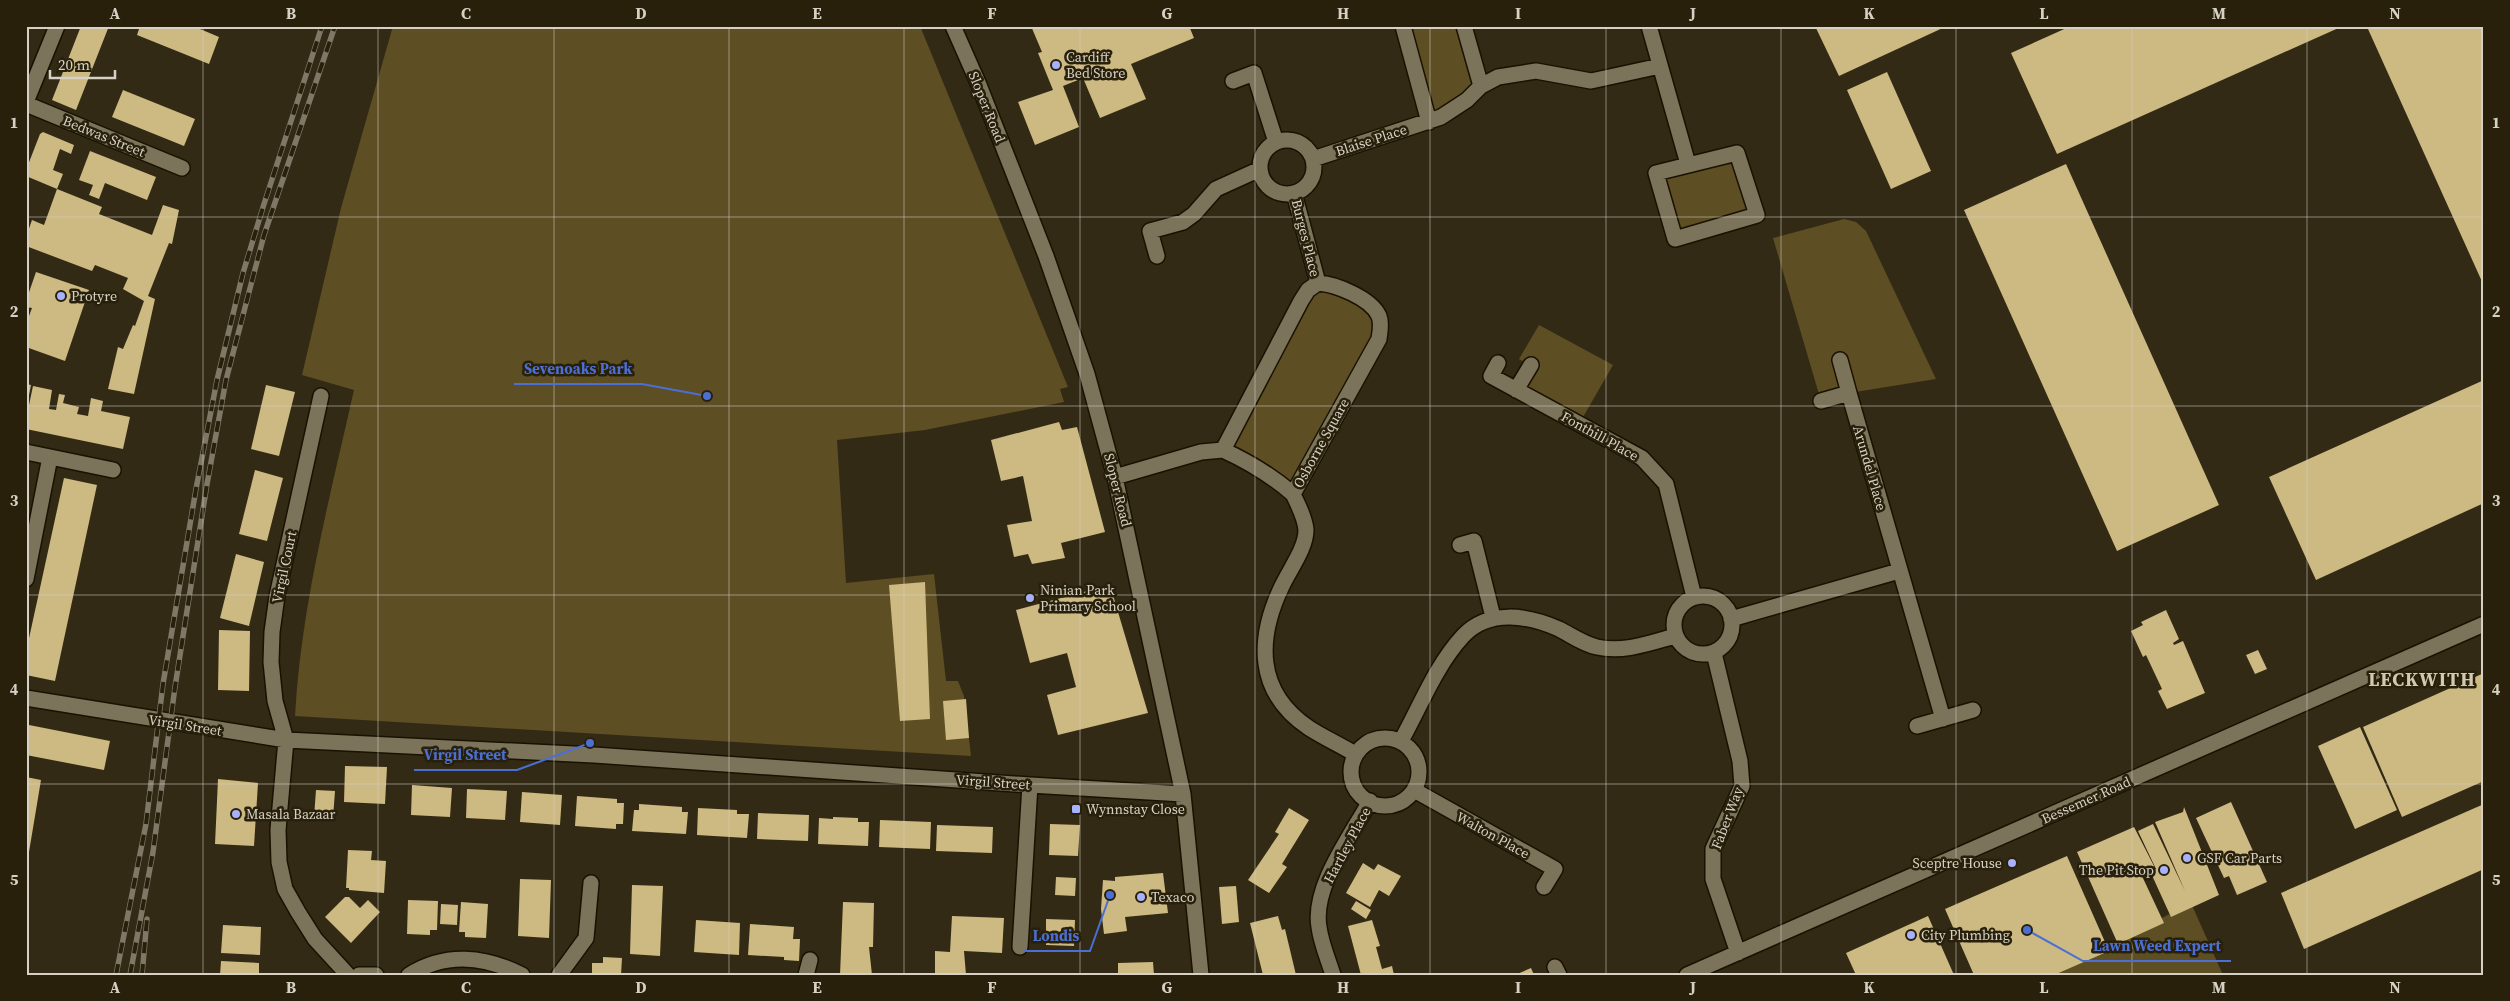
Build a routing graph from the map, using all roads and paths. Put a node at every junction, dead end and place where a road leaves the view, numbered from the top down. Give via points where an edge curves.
1 (57, 26) edge
2 (952, 26) edge
3 (1403, 26) edge
4 (1464, 26) edge
5 (1649, 26) edge
6 (1660, 66) junction
7 (1233, 81) dead end
8 (1481, 86) junction
9 (26, 103) edge
10 (1428, 122) junction
11 (1276, 142) junction
12 (1313, 159) junction
13 (1688, 164) junction
14 (182, 168) dead end
15 (1260, 169) junction
16 (1294, 192) junction
17 (1157, 256) dead end
18 (1318, 283) junction
19 (1840, 360) dead end
20 (1498, 364) dead end
21 (1531, 366) dead end
22 (1516, 390) junction
23 (1849, 393) junction
24 (322, 396) dead end
25 (1821, 401) dead end
26 (1223, 450) junction
27 (26, 452) edge
28 (50, 457) junction
29 (113, 470) dead end
30 (1115, 477) junction
31 (1293, 494) junction
32 (1460, 545) dead end
33 (1899, 571) junction
34 (26, 579) edge
35 (1694, 597) junction
36 (1493, 617) junction
37 (1731, 619) junction
38 (2484, 624) edge
39 (1675, 636) junction
40 (1714, 653) junction
41 (26, 698) edge
42 (1973, 710) dead end
43 (1943, 719) junction
44 (1917, 726) dead end
45 (286, 740) junction
46 (1401, 742) junction
47 (1355, 754) junction
48 (1030, 785) junction
49 (1414, 790) junction
50 (1183, 794) junction
51 (1370, 802) junction
52 (591, 882) dead end
53 (1544, 887) dead end
54 (1020, 947) dead end
55 (1738, 952) junction
56 (348, 975) edge
57 (359, 975) edge
58 (376, 975) edge
59 (409, 975) edge
60 (522, 975) edge
61 (558, 975) edge
62 (1201, 975) edge
63 (1333, 975) edge
64 (1687, 975) edge

1 - 9 street
2 - 30 street, Sloper Road via 1046,256 1087,374
3 - 10 street
4 - 8 street
5 - 6 street
6 - 8 street, Blaise Place via 1592,82 1536,72 1513,73
6 - 13 street
7 - 11 street via 1254,73
8 - 10 street, Blaise Place via 1456,108
9 - 14 street, Bedwas Street
10 - 12 street, Blaise Place
11 - 12 street via 1285,139 1298,142 1306,147
11 - 15 street via 1263,154
12 - 16 street, Burges Place via 1313,174 1309,182
13 - 13 street via 1656,173 1675,239 1757,215 1737,153
15 - 16 street, Burges Place via 1262,178 1276,191
15 - 17 street via 1216,189 1183,222 1150,231
16 - 18 street, Burges Place
18 - 26 street via 1301,301
18 - 31 street, Osborne Square via 1332,284 1368,304 1378,314 1381,324 1379,339
19 - 23 street, Arundel Place
20 - 22 street, Fonthill Place via 1491,376
21 - 22 street
22 - 35 street, Fonthill Place via 1642,458 1666,484
23 - 25 street
23 - 33 street, Arundel Place
24 - 45 street, Virgil Court via 277,596 272,632 275,701
26 - 30 street via 1201,452
26 - 31 street, Osborne Square via 1272,476
27 - 28 street
28 - 29 street
28 - 34 street
30 - 50 street, Sloper Road
31 - 47 street via 1306,530 1303,544 1272,607 1266,627 1265,662 1280,700 1294,716
32 - 36 street via 1474,541
33 - 37 street
33 - 43 street, Arundel Place
35 - 37 street via 1714,598
35 - 39 street via 1680,607 1675,616
36 - 39 street via 1527,619 1596,647 1613,649
36 - 46 street via 1464,634 1451,651
37 - 40 street via 1729,639
38 - 55 street, Bessemer Road
39 - 40 street via 1694,653
40 - 55 street, Faber Way via 1740,760 1742,786 1713,849 1713,879
41 - 45 street, Virgil Street
42 - 43 street
43 - 44 street
45 - 48 street, Virgil Street via 594,755
45 - 56 street via 278,830 279,862 286,889 315,939
46 - 47 street via 1376,739
46 - 49 street via 1411,749 1420,770
47 - 51 street via 1352,778 1357,790
48 - 50 street, Virgil Street
48 - 54 street
49 - 51 street via 1396,804 1384,806
49 - 53 street, Walton Place via 1555,870
50 - 62 street, Sloper Road
51 - 63 street, Hartley Place via 1320,897 1318,926
52 - 61 street via 586,938
55 - 64 street, Bessemer Road
57 - 58 street
59 - 60 street via 442,960 464,958 505,967

